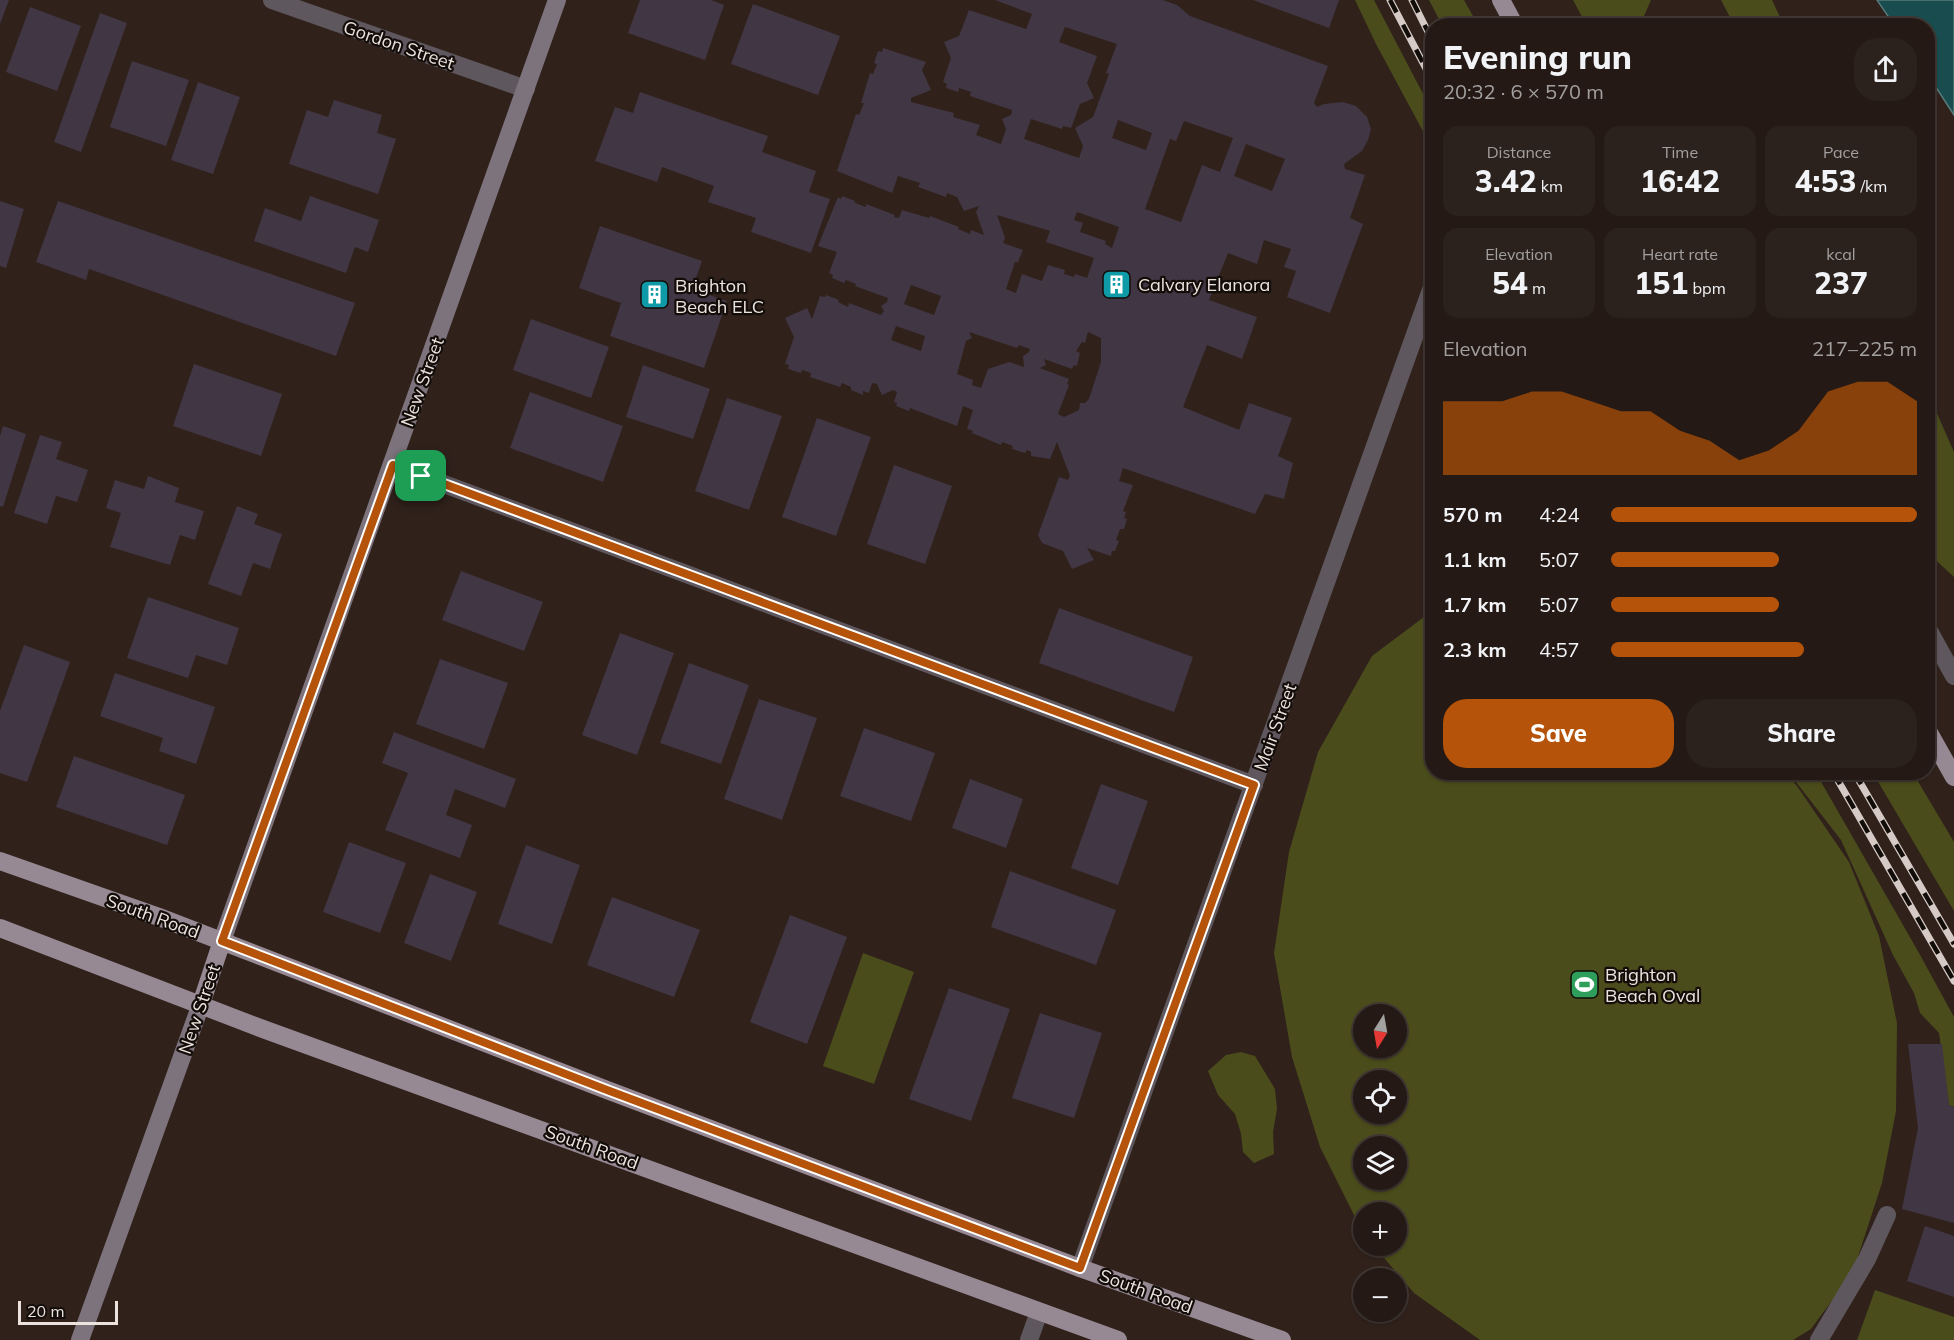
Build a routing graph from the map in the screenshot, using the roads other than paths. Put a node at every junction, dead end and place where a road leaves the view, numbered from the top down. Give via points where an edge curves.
1 (272, 0) edge
2 (557, 0) edge
3 (1501, 0) edge
4 (1511, 18) edge
5 (526, 89) junction
6 (1425, 307) edge
7 (393, 465) junction
8 (1935, 642) edge
9 (1954, 676) edge
10 (1935, 743) edge
11 (1954, 777) edge
12 (1254, 785) junction
13 (0, 861) edge
14 (0, 928) edge
15 (222, 941) junction
16 (201, 1004) junction
17 (1887, 1215) dead end
18 (1080, 1268) junction
19 (1039, 1312) junction
20 (80, 1340) edge
21 (1029, 1340) edge
22 (1118, 1340) edge
23 (1282, 1340) edge
24 (1819, 1340) edge

1 - 5 street, Gordon Street
2 - 5 main road, New Street
3 - 4 main road
5 - 7 main road, New Street
6 - 12 street, Mair Street
7 - 12 street
7 - 15 main road, New Street
8 - 9 street
10 - 11 main road
12 - 18 street, Mair Street
13 - 15 main road, South Road
14 - 16 main road, South Road
15 - 16 main road, New Street
15 - 18 main road, South Road
16 - 19 main road, South Road
16 - 20 main road, New Street
17 - 24 street via 1867,1259
18 - 23 main road, South Road
19 - 21 street
19 - 22 main road, South Road

